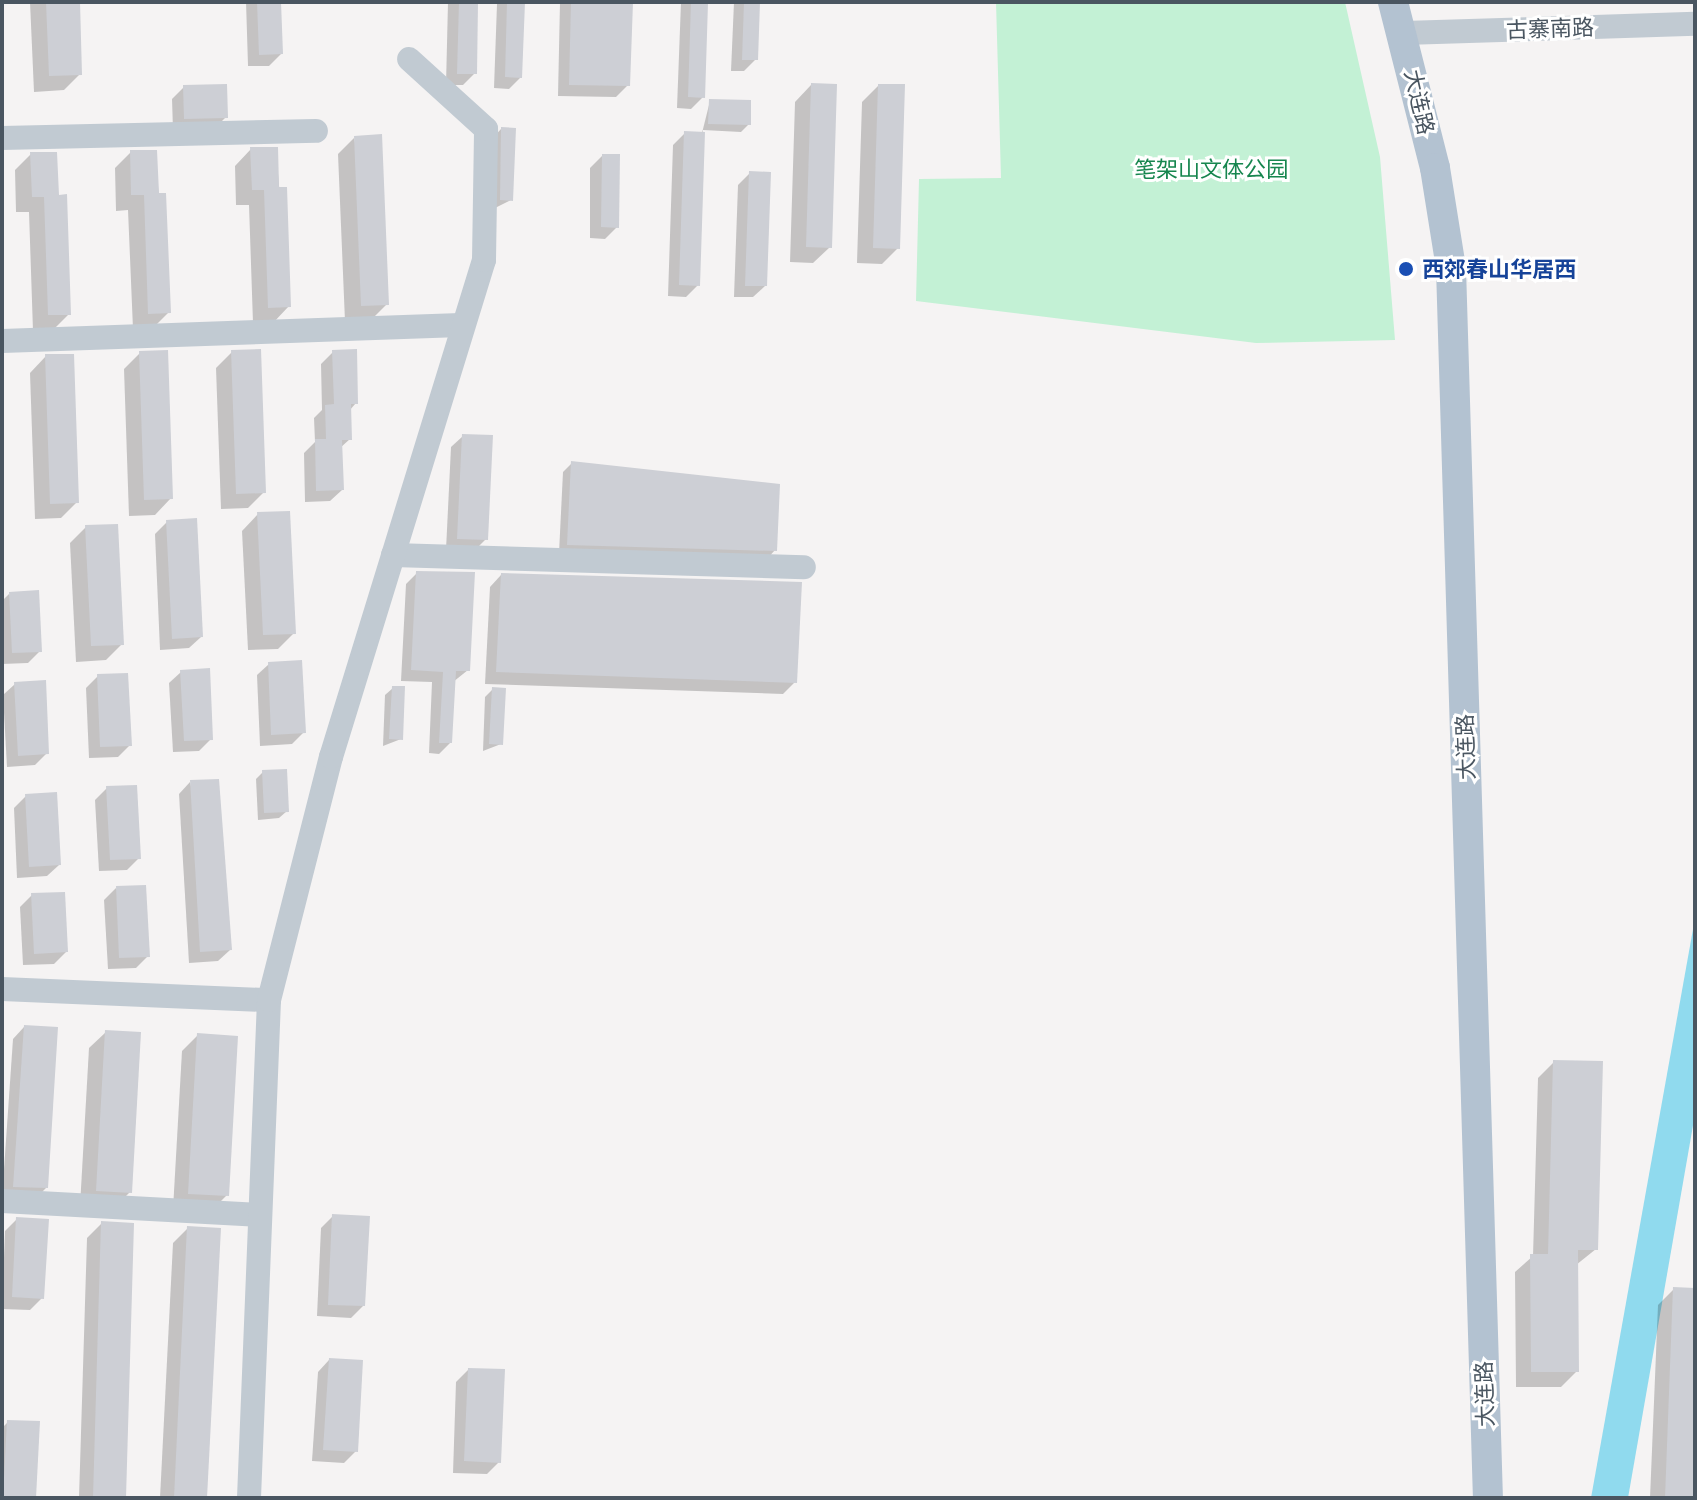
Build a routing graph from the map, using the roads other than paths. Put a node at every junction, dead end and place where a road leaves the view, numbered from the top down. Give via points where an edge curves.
1 (1393, 2) edge
2 (1695, 24) edge
3 (1404, 33) junction
4 (409, 59) dead end
5 (316, 131) dead end
6 (2, 138) edge
7 (461, 325) junction
8 (2, 341) edge
9 (393, 555) junction
10 (804, 567) dead end
11 (2, 989) edge
12 (269, 1000) junction
13 (2, 1201) edge
14 (260, 1215) junction
15 (249, 1498) edge
16 (1488, 1498) edge

1 - 3 main road, 大连路
2 - 3 street, 古寨南路
3 - 16 main road, 大连路 via 1451,268
4 - 7 street via 486,129 484,260
5 - 6 street
7 - 8 street
7 - 9 street
9 - 10 street
9 - 12 street via 290,902
11 - 12 street
12 - 14 street
13 - 14 street
14 - 15 street

